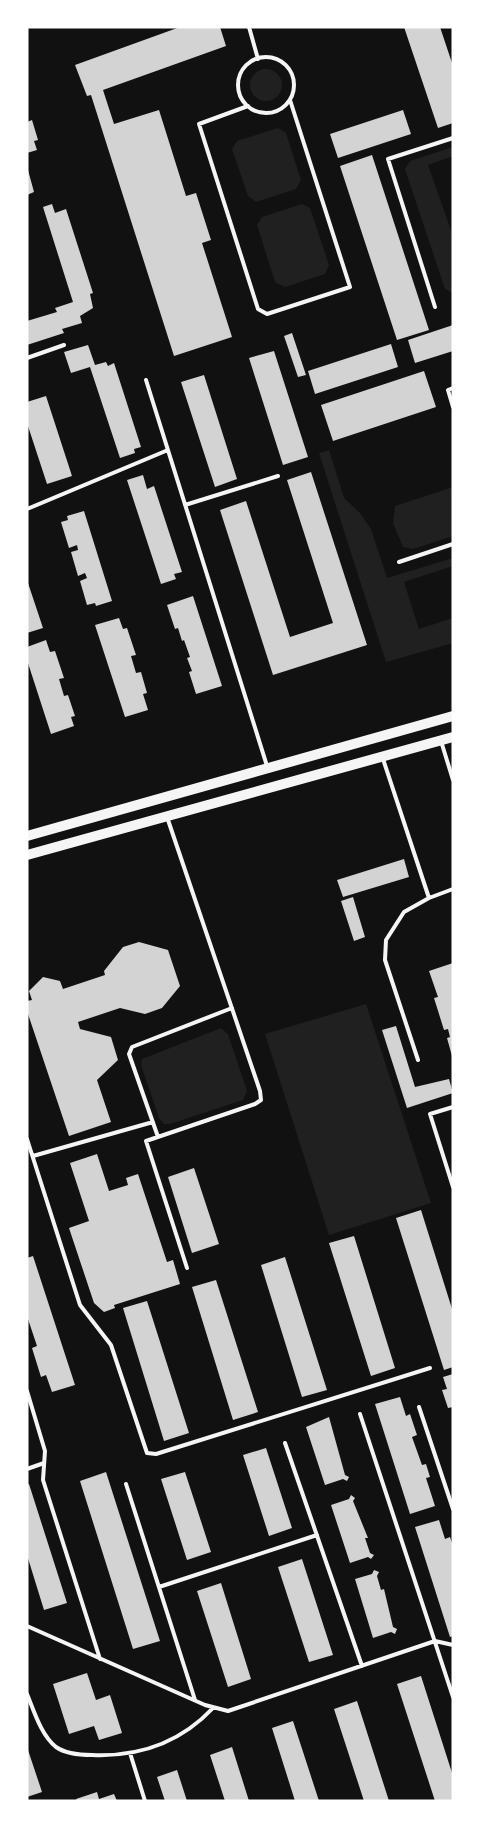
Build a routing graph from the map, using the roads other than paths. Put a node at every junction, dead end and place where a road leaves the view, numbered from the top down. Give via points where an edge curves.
1 (249, 27) edge
2 (258, 58) junction
3 (290, 99) junction
4 (248, 106) junction
5 (453, 138) edge
6 (435, 307) dead end
7 (64, 345) dead end
8 (27, 358) edge
9 (146, 380) dead end
10 (453, 388) edge
11 (453, 407) edge
12 (168, 450) junction
13 (278, 476) dead end
14 (185, 505) junction
15 (27, 509) edge
16 (453, 544) edge
17 (399, 562) dead end
18 (453, 716) edge
19 (453, 737) edge
20 (441, 741) junction
21 (382, 758) junction
22 (268, 769) junction
23 (453, 780) edge
24 (167, 816) junction
25 (27, 836) edge
26 (27, 855) edge
27 (453, 889) edge
28 (429, 898) junction
29 (232, 1008) junction
30 (418, 1060) dead end
31 (453, 1107) edge
32 (153, 1122) junction
33 (158, 1137) junction
34 (27, 1139) edge
35 (33, 1156) junction
36 (453, 1187) edge
37 (187, 1268) dead end
38 (430, 1368) dead end
39 (27, 1391) edge
40 (419, 1407) dead end
41 (360, 1414) dead end
42 (285, 1443) dead end
43 (44, 1463) junction
44 (27, 1469) edge
45 (126, 1484) dead end
46 (453, 1509) edge
47 (317, 1534) junction
48 (159, 1587) junction
49 (29, 1627) edge
50 (27, 1633) edge
51 (435, 1641) junction
52 (453, 1645) edge
53 (100, 1659) junction
54 (362, 1666) junction
55 (27, 1694) edge
56 (453, 1697) edge
57 (196, 1701) junction
58 (214, 1707) junction
59 (130, 1754) junction
60 (145, 1801) edge

1 - 2 lane
2 - 3 lane via 277,59 290,71 294,87
2 - 4 lane via 244,69 238,83
3 - 4 lane via 274,112 258,112
3 - 4 lane via 350,287 267,314 258,309 199,124
5 - 6 lane via 388,159
7 - 8 lane
9 - 12 lane
10 - 11 lane via 448,390
12 - 14 lane
12 - 15 lane
13 - 14 lane
14 - 22 lane
16 - 17 lane
18 - 22 main road
19 - 20 main road
20 - 21 main road
20 - 23 lane
21 - 24 main road
21 - 28 lane
22 - 25 main road
24 - 26 main road
24 - 29 lane
27 - 28 lane
28 - 30 lane via 404,912 394,925 387,940 385,960
29 - 32 lane via 132,1047 129,1054
29 - 33 lane via 261,1100
31 - 36 lane via 430,1114
32 - 33 lane
32 - 35 lane
33 - 37 lane via 146,1141
34 - 35 lane
35 - 38 lane via 80,1305 111,1345 147,1453 156,1454
39 - 43 lane via 45,1450
40 - 46 lane
41 - 51 lane
42 - 47 lane
43 - 44 lane
43 - 53 lane via 43,1480
45 - 48 lane
47 - 48 lane
47 - 54 lane
48 - 57 lane
49 - 50 lane
49 - 53 lane
51 - 52 lane
51 - 54 lane
51 - 56 lane
53 - 57 lane
54 - 58 lane via 228,1710
55 - 59 lane via 56,1747 83,1755
57 - 58 lane
58 - 59 lane via 196,1725 172,1740
59 - 60 lane

